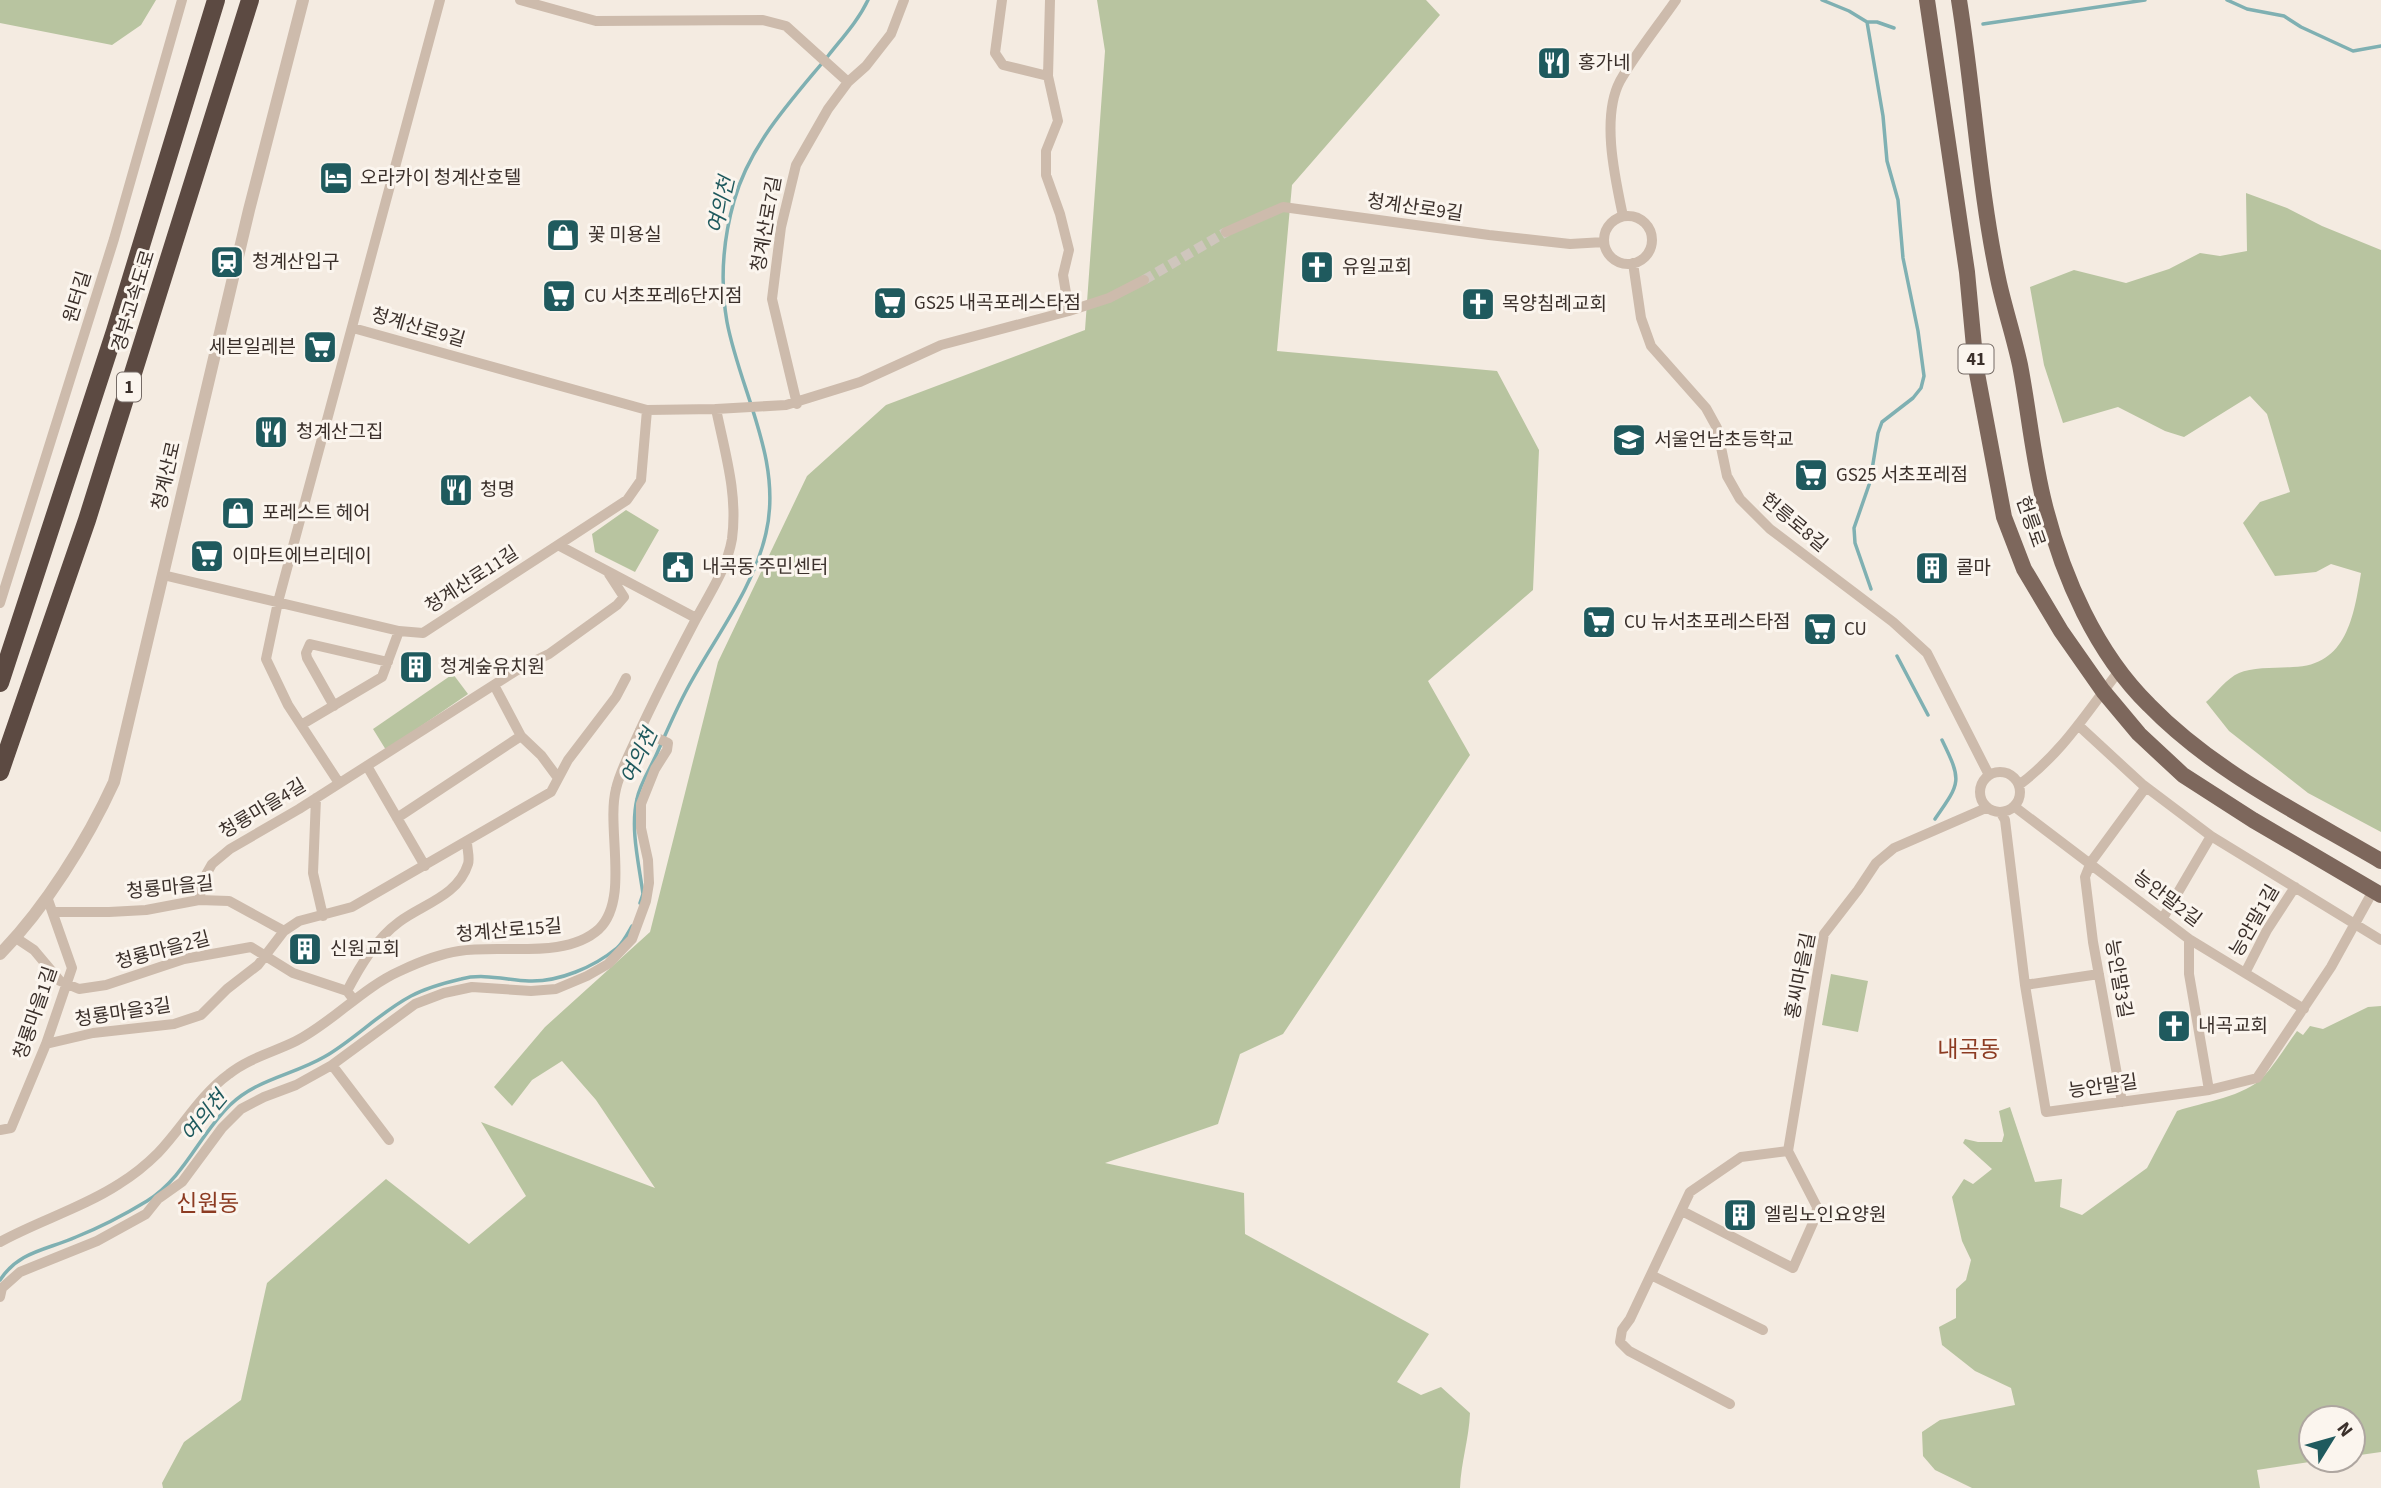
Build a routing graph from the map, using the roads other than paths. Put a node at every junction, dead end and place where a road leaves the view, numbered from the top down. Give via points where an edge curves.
1 (182, 0) edge
2 (216, 0) edge
3 (250, 0) edge
4 (303, 0) edge
5 (440, 0) edge
6 (520, 0) edge
7 (904, 0) edge
8 (1002, 0) edge
9 (1050, 0) edge
10 (1676, 0) edge
11 (1927, 0) edge
12 (1959, 0) edge
13 (1048, 76) junction
14 (848, 82) junction
15 (1623, 216) junction
16 (1226, 232) tunnel mouth
17 (1604, 242) junction
18 (1633, 263) junction
19 (1144, 280) tunnel mouth
20 (1069, 311) junction
21 (354, 328) junction
22 (792, 404) junction
23 (719, 409) junction
24 (647, 410) junction
25 (558, 545) junction
26 (609, 573) junction
27 (163, 575) junction
28 (278, 602) junction
29 (0, 603) edge
30 (696, 618) junction
31 (399, 631) junction
32 (388, 662) junction
33 (2119, 671) junction
34 (626, 678) dead end
35 (0, 683) edge
36 (494, 685) junction
37 (2103, 691) junction
38 (334, 706) junction
39 (301, 725) junction
40 (2078, 725) junction
41 (640, 730) junction
42 (521, 736) junction
43 (367, 766) junction
44 (0, 772) edge
45 (1989, 775) junction
46 (558, 778) junction
47 (339, 783) junction
48 (2019, 785) junction
49 (2146, 787) junction
50 (316, 798) junction
51 (2015, 807) junction
52 (1986, 808) junction
53 (2001, 813) junction
54 (397, 818) junction
55 (2211, 836) junction
56 (467, 842) junction
57 (2381, 861) edge
58 (2091, 862) junction
59 (425, 866) junction
60 (2295, 887) junction
61 (2377, 893) edge
62 (47, 897) junction
63 (199, 900) junction
64 (53, 912) junction
65 (323, 916) junction
66 (2163, 918) junction
67 (2355, 925) junction
68 (285, 931) junction
69 (16, 938) junction
70 (2189, 939) junction
71 (2381, 940) edge
72 (0, 954) edge
73 (266, 955) junction
74 (2245, 973) junction
75 (2099, 974) junction
76 (68, 985) junction
77 (2025, 985) junction
78 (351, 996) junction
79 (2304, 1009) junction
80 (46, 1044) junction
81 (332, 1065) junction
82 (2209, 1090) junction
83 (2122, 1102) junction
84 (0, 1130) edge
85 (389, 1140) dead end
86 (1788, 1151) junction
87 (1682, 1211) junction
88 (0, 1242) edge
89 (1651, 1275) junction
90 (0, 1297) edge
91 (1763, 1330) dead end
92 (1730, 1404) dead end

1 - 29 street, 원터길 via 110,251
2 - 35 highway, 경부고속도로 / 1 via 116,331
3 - 44 highway, 경부고속도로 / 1 via 87,520
4 - 27 street, 청계산로
5 - 21 street, 청계산로9길
6 - 14 street via 596,22 763,20 786,26
7 - 14 street, 청계산로7길 via 891,34
8 - 13 street via 998,59 1003,65
9 - 13 street
10 - 15 street via 1619,83 1612,112 1612,149
11 - 37 main road, 헌릉로 / 41 via 1967,272 1976,368 2004,517 2024,569
12 - 33 main road, 헌릉로 / 41 via 1997,271 2045,506 2076,594
13 - 20 street via 1058,121 1046,151 1046,175 1069,250 1063,275
14 - 22 street, 청계산로7길 via 796,165 781,228 772,299
15 - 17 street via 1611,223
15 - 18 street via 1641,218 1651,231 1647,254
16 - 17 street, 청계산로9길 via 1283,207 1570,244
17 - 18 street via 1611,257
18 - 45 street, 헌릉로8길 via 1641,318 1651,346 1706,408 1717,428 1727,476 1740,499 1770,529 1927,653
19 - 20 street
20 - 22 street via 941,345 860,382
21 - 24 street, 청계산로9길
21 - 28 street
22 - 23 street, 청계산로9길
23 - 24 street, 청계산로9길
23 - 30 street, 청계산로15길 via 733,492 732,542 722,572
24 - 25 street, 청계산로11길 via 641,480 627,500
25 - 26 street
25 - 31 street, 청계산로11길 via 423,632
26 - 30 street
26 - 36 street, 청룡마을4길 via 624,597 617,606 549,654
27 - 28 street, 청계산로11길
27 - 62 street, 청계산로 via 114,782
28 - 31 street, 청계산로11길
28 - 39 street via 266,659
30 - 41 street, 청계산로15길
31 - 32 street
32 - 38 street via 382,677
32 - 38 street via 310,644 307,658
33 - 37 street
33 - 57 main road, 헌릉로 / 41 via 2149,706 2217,764
34 - 46 street
36 - 42 street
36 - 43 street, 청룡마을4길
37 - 40 street
37 - 61 main road, 헌릉로 / 41 via 2139,734 2183,775
38 - 39 street
39 - 47 street
40 - 48 street via 2061,748
40 - 49 street, 능안말1길
41 - 78 street, 청계산로15길 via 616,787 614,894 609,916 598,929 569,945 457,951 425,960
41 - 81 street via 668,743 641,804 648,860 646,901 632,939 621,952 587,976 556,989 472,987 415,1004
42 - 46 street
42 - 54 street
43 - 47 street, 청룡마을4길
43 - 54 street
45 - 48 street via 2012,775
45 - 52 street via 1979,791
46 - 56 street via 551,793
47 - 50 street, 청룡마을4길
48 - 51 street
49 - 55 street, 능안말1길
49 - 58 street
50 - 63 street, 청룡마을4길 via 212,864
50 - 65 street via 313,873
51 - 53 street
51 - 58 street, 능안말2길
52 - 53 street
52 - 86 street, 홍씨마을길 via 1894,848 1876,863 1824,934
53 - 77 street, 능안말길
54 - 59 street
55 - 60 street, 능안말1길
55 - 66 street
56 - 59 street
56 - 78 street via 468,863 454,888 398,923 359,969
58 - 66 street, 능안말2길
58 - 75 street, 능안말3길 via 2085,877
59 - 65 street via 352,907
60 - 67 street, 능안말1길
60 - 74 street, 능안말1길
61 - 67 street, 능안말길
62 - 64 street, 청룡마을1길
62 - 69 street, 청계산로
63 - 64 street, 청룡마을길 via 146,909
63 - 68 street, 청룡마을길 via 229,901
64 - 76 street, 청룡마을1길 via 72,968
65 - 68 street via 299,921
66 - 70 street, 능안말2길
67 - 71 street
67 - 79 street, 능안말길
68 - 73 street, 청룡마을3길
69 - 72 street, 청계산로
69 - 76 street
70 - 74 street, 능안말2길
70 - 82 street via 2189,974
73 - 76 street, 청룡마을2길 via 251,947 184,959 106,985 79,989
73 - 78 street via 293,973
73 - 80 street, 청룡마을3길 via 201,1015 174,1024 93,1033
74 - 79 street, 능안말2길
75 - 77 street
75 - 83 street, 능안말3길
76 - 80 street, 청룡마을1길
77 - 83 street, 능안말길 via 2046,1112
78 - 88 street, 청계산로15길 via 297,1040 228,1074 157,1154 119,1184
79 - 82 street, 능안말길 via 2257,1078
80 - 84 street, 청룡마을1길 via 11,1128
81 - 85 street
81 - 90 street via 241,1109 182,1182 146,1214 97,1241 20,1272 2,1288
82 - 83 street, 능안말길
86 - 87 street via 1741,1157 1690,1192
86 - 87 street via 1817,1207 1793,1268
87 - 89 street
89 - 91 street
89 - 92 street via 1620,1342 1645,1361

